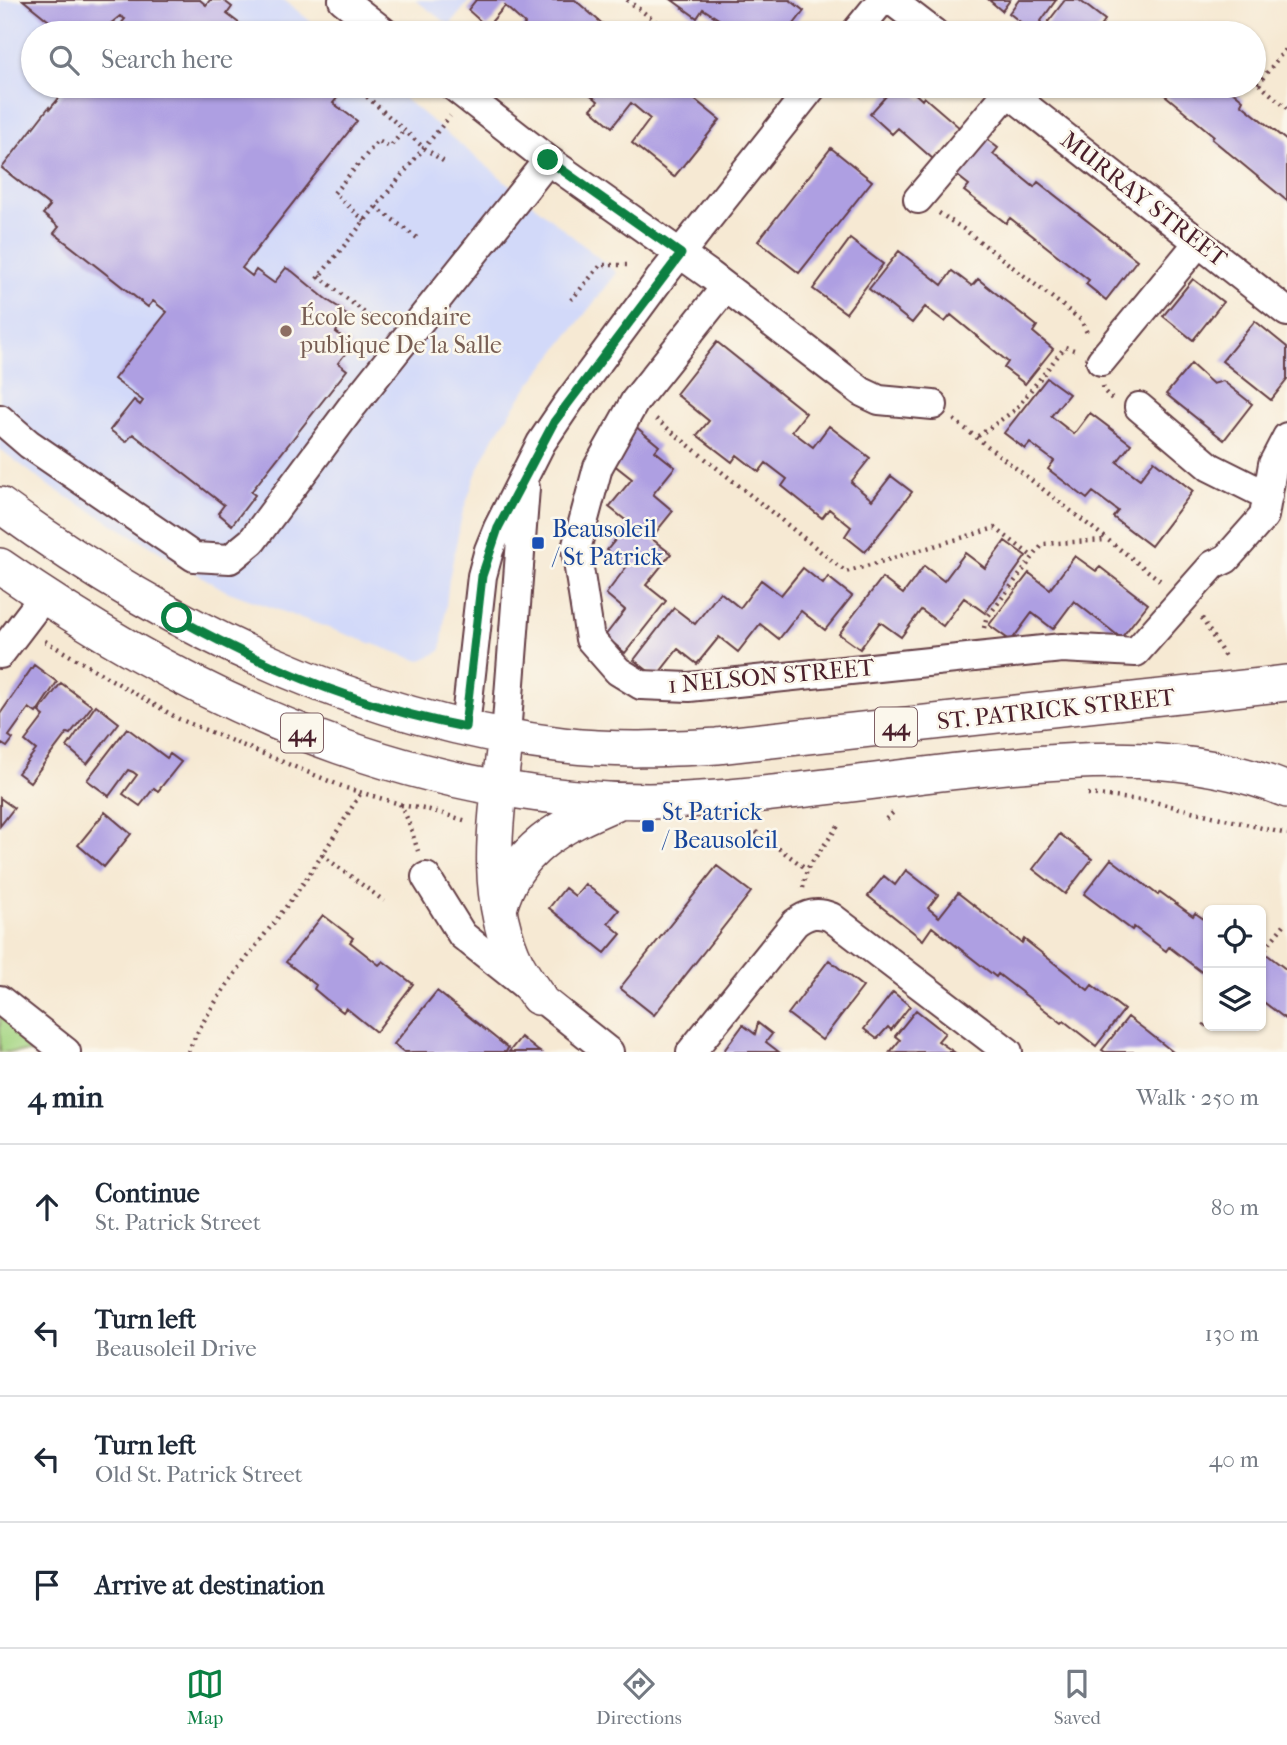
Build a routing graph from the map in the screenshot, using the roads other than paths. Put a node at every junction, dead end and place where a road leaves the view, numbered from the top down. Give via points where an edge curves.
1 (343, 0) edge
2 (881, 0) edge
3 (891, 0) edge
4 (370, 21) edge
5 (864, 21) edge
6 (918, 21) edge
7 (468, 98) edge
8 (804, 98) edge
9 (997, 98) edge
10 (1015, 98) edge
11 (548, 160) junction
12 (918, 199) road end
13 (1199, 242) junction
14 (681, 254) junction
15 (725, 288) junction
16 (1287, 312) edge
17 (1101, 360) road end
18 (933, 405) road end
19 (1139, 407) road end
20 (0, 419) edge
21 (1287, 437) edge
22 (526, 471) junction
23 (0, 505) edge
24 (1266, 506) junction
25 (0, 566) edge
26 (45, 595) junction
27 (0, 654) edge
28 (1287, 683) edge
29 (465, 727) junction
30 (506, 735) junction
31 (460, 781) junction
32 (500, 790) junction
33 (1287, 790) edge
34 (617, 802) junction
35 (426, 877) road end
36 (499, 909) junction
37 (538, 997) junction
38 (0, 1000) edge
39 (66, 1052) edge
40 (609, 1052) edge
41 (691, 1052) edge
42 (1008, 1052) edge

1 - 4 street
2 - 5 street
3 - 6 street
7 - 11 street
8 - 14 street
9 - 12 street
10 - 13 street, MURRAY STREET
11 - 14 street
11 - 20 street via 352,405 251,541 230,559 194,557 29,444
13 - 16 street, MURRAY STREET
13 - 17 street
14 - 15 street
14 - 22 street via 554,422
15 - 18 street via 862,392 879,400
15 - 24 street, 1 NELSON STREET via 635,401 598,467 576,550 590,639 618,671 641,685 689,687 1062,648 1136,652 1213,565 1226,559
19 - 24 street via 1210,467
21 - 24 street via 1273,464
22 - 29 street via 498,528 482,576
22 - 30 street
23 - 29 main road, ST. PATRICK STREET / 44 via 144,600 245,653 343,693
25 - 26 main road, 44
26 - 27 street
26 - 31 main road, 44 via 152,662 259,715 341,748
28 - 30 main road, ST. PATRICK STREET / 44 via 717,746 614,748
29 - 30 main road, ST. PATRICK STREET / 44
29 - 31 main road
30 - 32 main road
31 - 32 main road, 44
32 - 34 main road, 44
32 - 36 main road via 494,859
33 - 34 main road, 44 via 1188,764 1114,759 717,798
34 - 36 main road via 571,821 537,845 504,888
35 - 37 street via 462,935
36 - 37 main road via 517,965
37 - 40 street
38 - 39 street
41 - 42 street via 795,923 822,913

